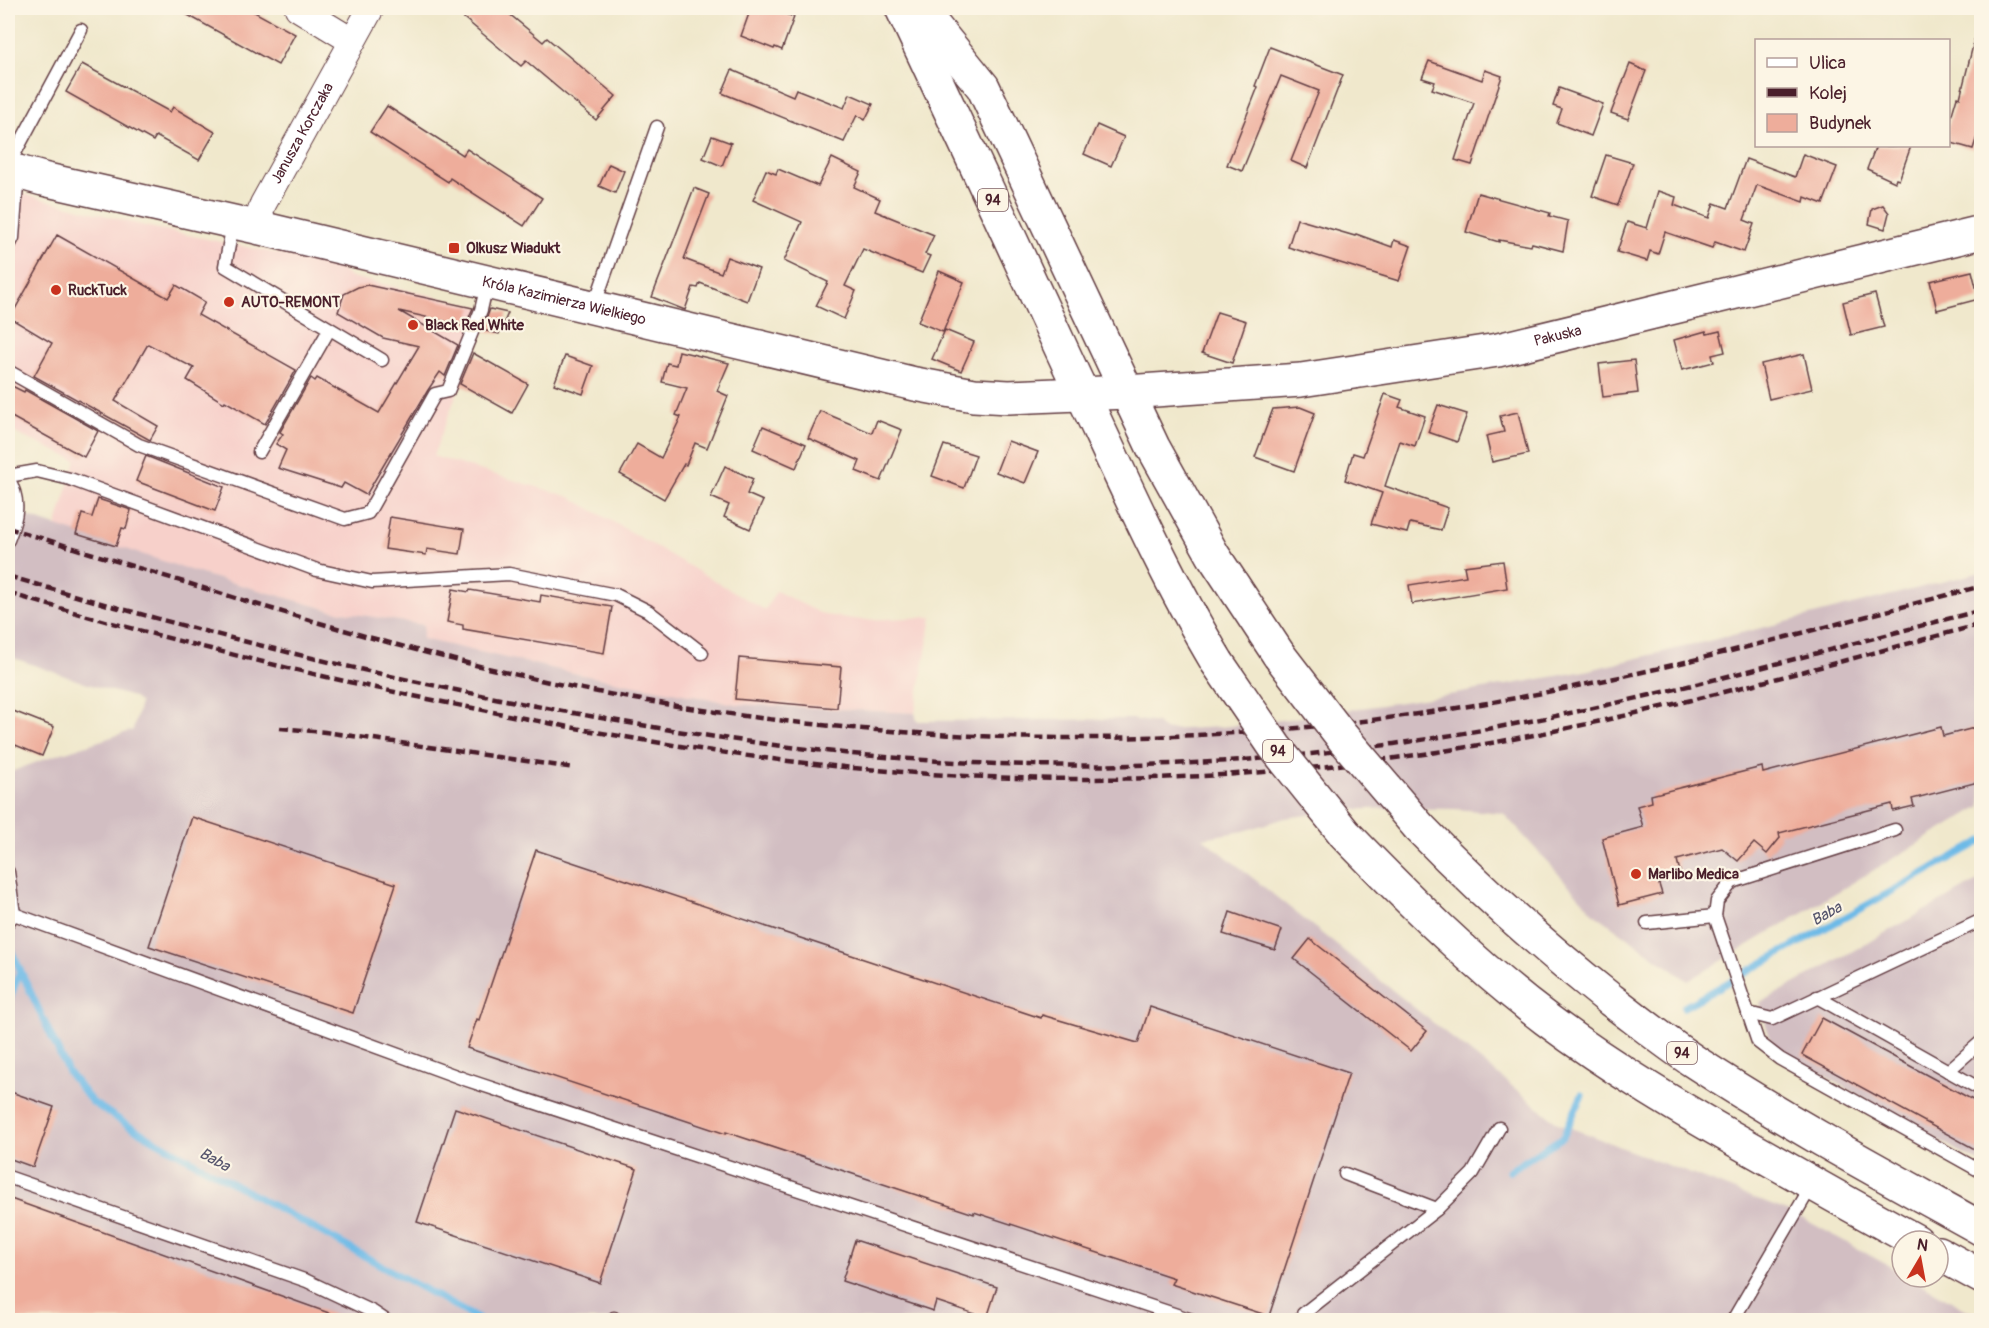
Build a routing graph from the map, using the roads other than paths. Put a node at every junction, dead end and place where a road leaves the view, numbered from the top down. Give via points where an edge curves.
1 (298, 8) edge
2 (371, 8) edge
3 (902, 8) edge
4 (920, 8) edge
5 (81, 30) dead end
6 (352, 41) junction
7 (657, 127) dead end
8 (11, 169) edge
9 (245, 225) junction
10 (1982, 232) edge
11 (8, 247) edge
12 (487, 283) junction
13 (594, 307) junction
14 (329, 330) junction
15 (382, 360) dead end
16 (8, 371) edge
17 (1126, 392) junction
18 (1083, 394) junction
19 (259, 452) dead end
20 (8, 477) edge
21 (8, 540) edge
22 (702, 653) dead end
23 (1895, 830) dead end
24 (8, 872) edge
25 (1715, 916) junction
26 (10, 918) edge
27 (1982, 920) edge
28 (1647, 924) dead end
29 (1817, 998) junction
30 (1746, 1008) junction
31 (1982, 1041) edge
32 (1948, 1071) junction
33 (1982, 1090) edge
34 (1499, 1128) dead end
35 (1982, 1172) edge
36 (1345, 1174) dead end
37 (8, 1177) edge
38 (1813, 1184) junction
39 (1437, 1209) junction
40 (1894, 1229) edge
41 (1982, 1229) edge
42 (1950, 1260) edge
43 (1982, 1277) edge
44 (385, 1320) edge
45 (1192, 1320) edge
46 (1301, 1320) edge
47 (1733, 1320) edge

1 - 6 street
2 - 6 street, Janusza Korczaka
3 - 18 main road, 94
4 - 17 main road, 94 via 983,87
5 - 8 lane
6 - 9 street, Janusza Korczaka via 263,204
7 - 13 lane
8 - 9 main road, Króla Kazimierza Wielkiego
8 - 11 lane via 13,238
9 - 12 main road, Króla Kazimierza Wielkiego
9 - 14 lane via 225,266
10 - 17 main road, Pakuska via 1498,350 1301,380
12 - 13 main road, Króla Kazimierza Wielkiego
12 - 16 lane via 481,310 448,391 435,394 368,513 345,519 139,445
13 - 18 main road, Króla Kazimierza Wielkiego via 955,393 1009,397
14 - 15 lane
14 - 19 lane
17 - 18 main road, Króla Kazimierza Wielkiego
17 - 41 main road, 94, bridge via 1208,545 1279,655 1343,738 1419,826 1484,892 1627,1012 1694,1061 1834,1147
18 - 38 main road, 94, bridge via 1114,465 1217,662 1275,747 1345,834 1444,933 1545,1018 1671,1103
20 - 21 lane via 17,508
20 - 22 lane via 36,471 70,479 316,570 372,582 508,574 616,595 648,612
23 - 25 lane via 1732,882 1717,901
24 - 26 lane
25 - 28 lane
25 - 30 lane
26 - 45 lane via 464,1079
27 - 29 lane
29 - 30 lane via 1772,1019
29 - 32 lane
30 - 35 lane via 1758,1042 1780,1059
31 - 32 lane
32 - 33 lane
34 - 39 lane via 1473,1173
36 - 39 lane
37 - 44 lane via 307,1281
38 - 40 main road, 94
38 - 47 lane
39 - 46 lane via 1303,1314
42 - 43 main road

